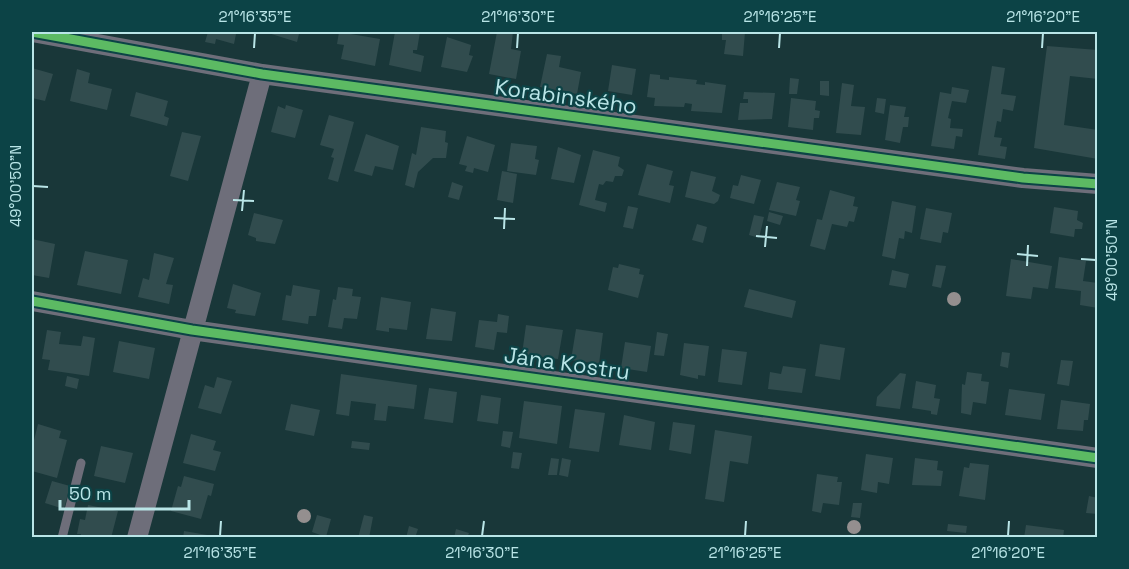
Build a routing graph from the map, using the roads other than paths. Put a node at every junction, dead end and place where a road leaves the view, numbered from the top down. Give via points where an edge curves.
1 (32, 32) edge
2 (262, 74) junction
3 (1098, 184) edge
4 (32, 301) edge
5 (192, 330) junction
6 (1098, 458) edge
7 (81, 463) dead end
8 (62, 537) edge
9 (137, 537) edge

1 - 2 street, Korabinského
2 - 3 street, Korabinského via 1011,176
2 - 5 street
4 - 5 street, Jána Kostru
5 - 6 street, Jána Kostru
5 - 9 street
7 - 8 lane

